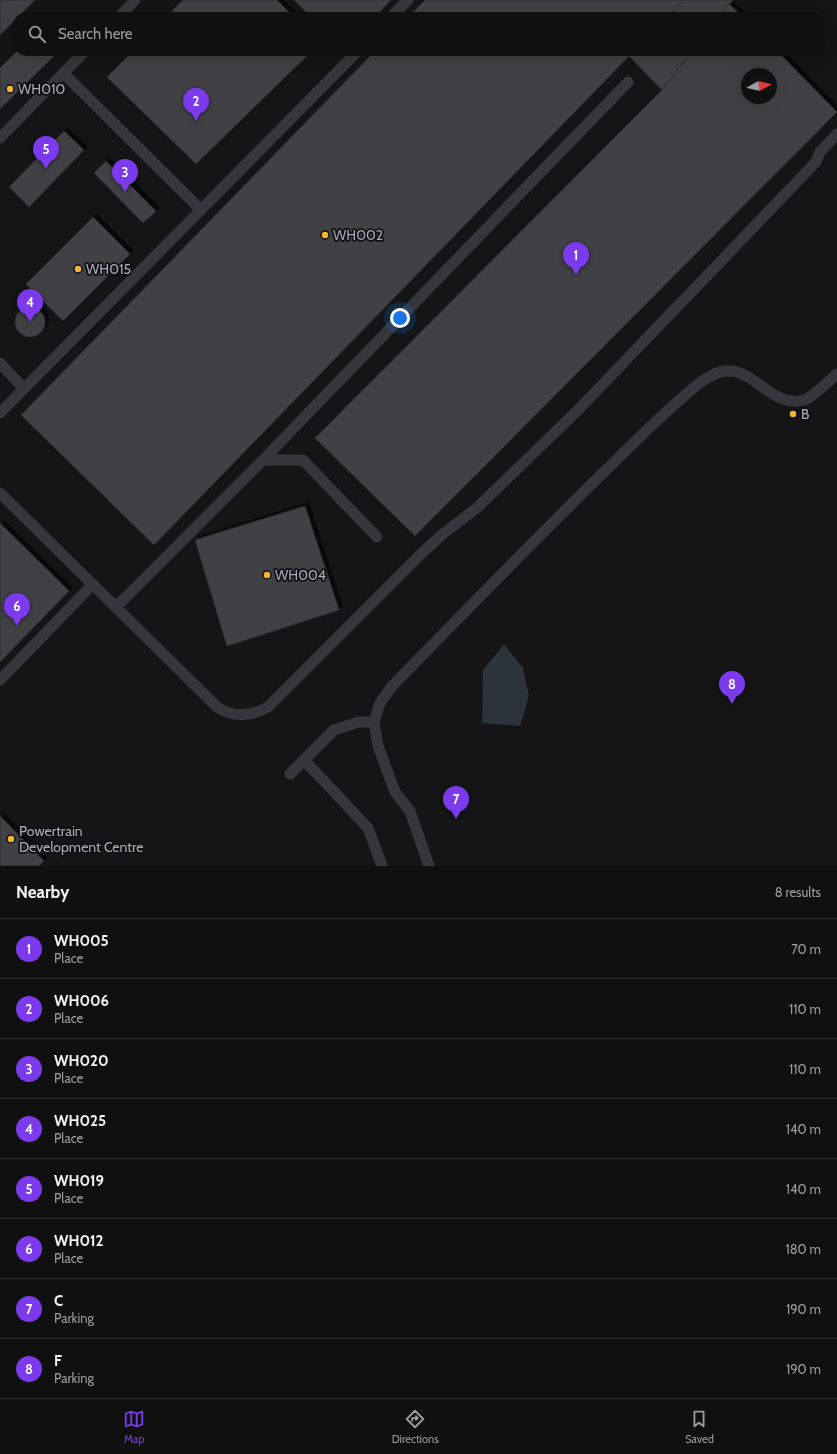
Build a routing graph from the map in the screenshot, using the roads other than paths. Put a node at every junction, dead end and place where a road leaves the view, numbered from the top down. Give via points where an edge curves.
1 (135, 0) edge
2 (408, 0) edge
3 (124, 12) edge
4 (396, 12) edge
5 (80, 56) edge
6 (353, 56) edge
7 (64, 73) junction
8 (628, 82) dead end
9 (837, 134) edge
10 (0, 138) edge
11 (201, 210) junction
12 (0, 363) edge
13 (837, 374) edge
14 (24, 389) junction
15 (0, 413) edge
16 (263, 460) junction
17 (0, 493) edge
18 (376, 537) dead end
19 (93, 584) junction
20 (116, 607) junction
21 (0, 680) edge
22 (374, 722) junction
23 (304, 760) junction
24 (290, 774) dead end
25 (382, 866) edge
26 (429, 866) edge

1 - 3 lane
2 - 4 lane
5 - 7 lane
6 - 11 lane
7 - 10 lane
7 - 11 lane
8 - 16 lane
9 - 20 lane via 820,152 816,162 579,409 478,507 422,553 268,707 253,714 236,715 217,707
11 - 14 lane
12 - 14 lane
13 - 22 lane via 806,400 790,402 775,397 751,377 737,372 712,375 698,385 664,413 567,508 392,686 380,703
14 - 15 lane
16 - 18 lane via 303,460
16 - 20 lane
17 - 19 lane
19 - 20 lane
19 - 21 lane
22 - 23 lane via 359,722 334,730
22 - 26 lane via 378,746 395,792 410,811
23 - 24 lane
23 - 25 lane via 368,828

